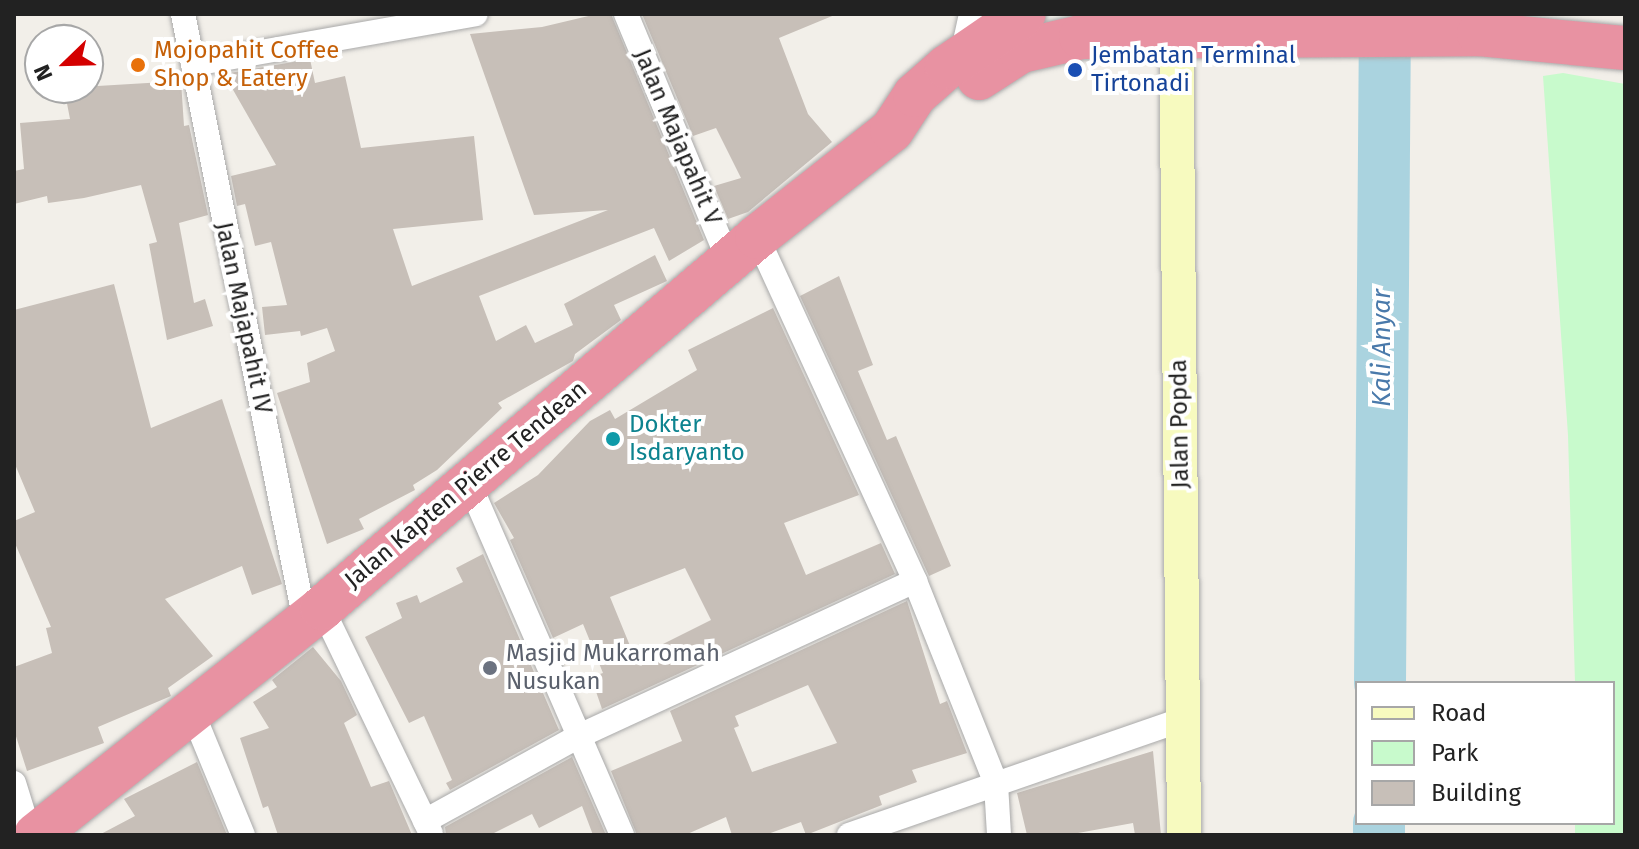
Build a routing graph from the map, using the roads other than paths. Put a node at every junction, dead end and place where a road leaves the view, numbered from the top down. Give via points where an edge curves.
1 (183, 14) edge
2 (476, 14) edge
3 (626, 14) edge
4 (971, 14) edge
5 (1024, 14) edge
6 (1175, 24) edge
7 (1114, 25) edge
8 (1625, 48) edge
9 (193, 64) junction
10 (965, 71) junction
11 (743, 249) junction
12 (469, 483) junction
13 (915, 581) junction
14 (314, 614) junction
15 (191, 709) junction
16 (1184, 719) junction
17 (579, 736) junction
18 (14, 783) edge
19 (996, 784) junction
20 (428, 828) edge
21 (33, 835) edge
22 (243, 835) edge
23 (622, 835) edge
24 (849, 835) edge
25 (999, 835) edge
26 (1184, 835) edge

1 - 9 street, Jalan Majapahit IV
2 - 9 street
3 - 11 street, Jalan Majapahit V
4 - 10 street
5 - 10 highway, Jalan Kapten Pierre Tendean
6 - 7 highway, Jalan Kapten Pierre Tendean
6 - 8 highway, Jalan Kapten Pierre Tendean via 1303,33 1525,36
6 - 16 main road, Jalan Popda
7 - 10 highway, Jalan Kapten Pierre Tendean via 1044,42
9 - 14 street, Jalan Majapahit IV
10 - 11 highway, Jalan Kapten Pierre Tendean via 925,119 892,130
11 - 12 highway, Jalan Kapten Pierre Tendean
11 - 13 street, Jalan Majapahit V
12 - 14 highway, Jalan Kapten Pierre Tendean
12 - 17 street
13 - 17 street
13 - 19 street, Jalan Majapahit V
14 - 15 highway, Jalan Kapten Pierre Tendean
14 - 20 street, Jalan Majapahit IV
15 - 21 highway, Jalan Kapten Pierre Tendean
15 - 22 street
16 - 19 street
16 - 26 main road, Jalan Popda
17 - 20 street
17 - 23 street
18 - 21 street
19 - 24 street
19 - 25 street, Jalan Majapahit V

